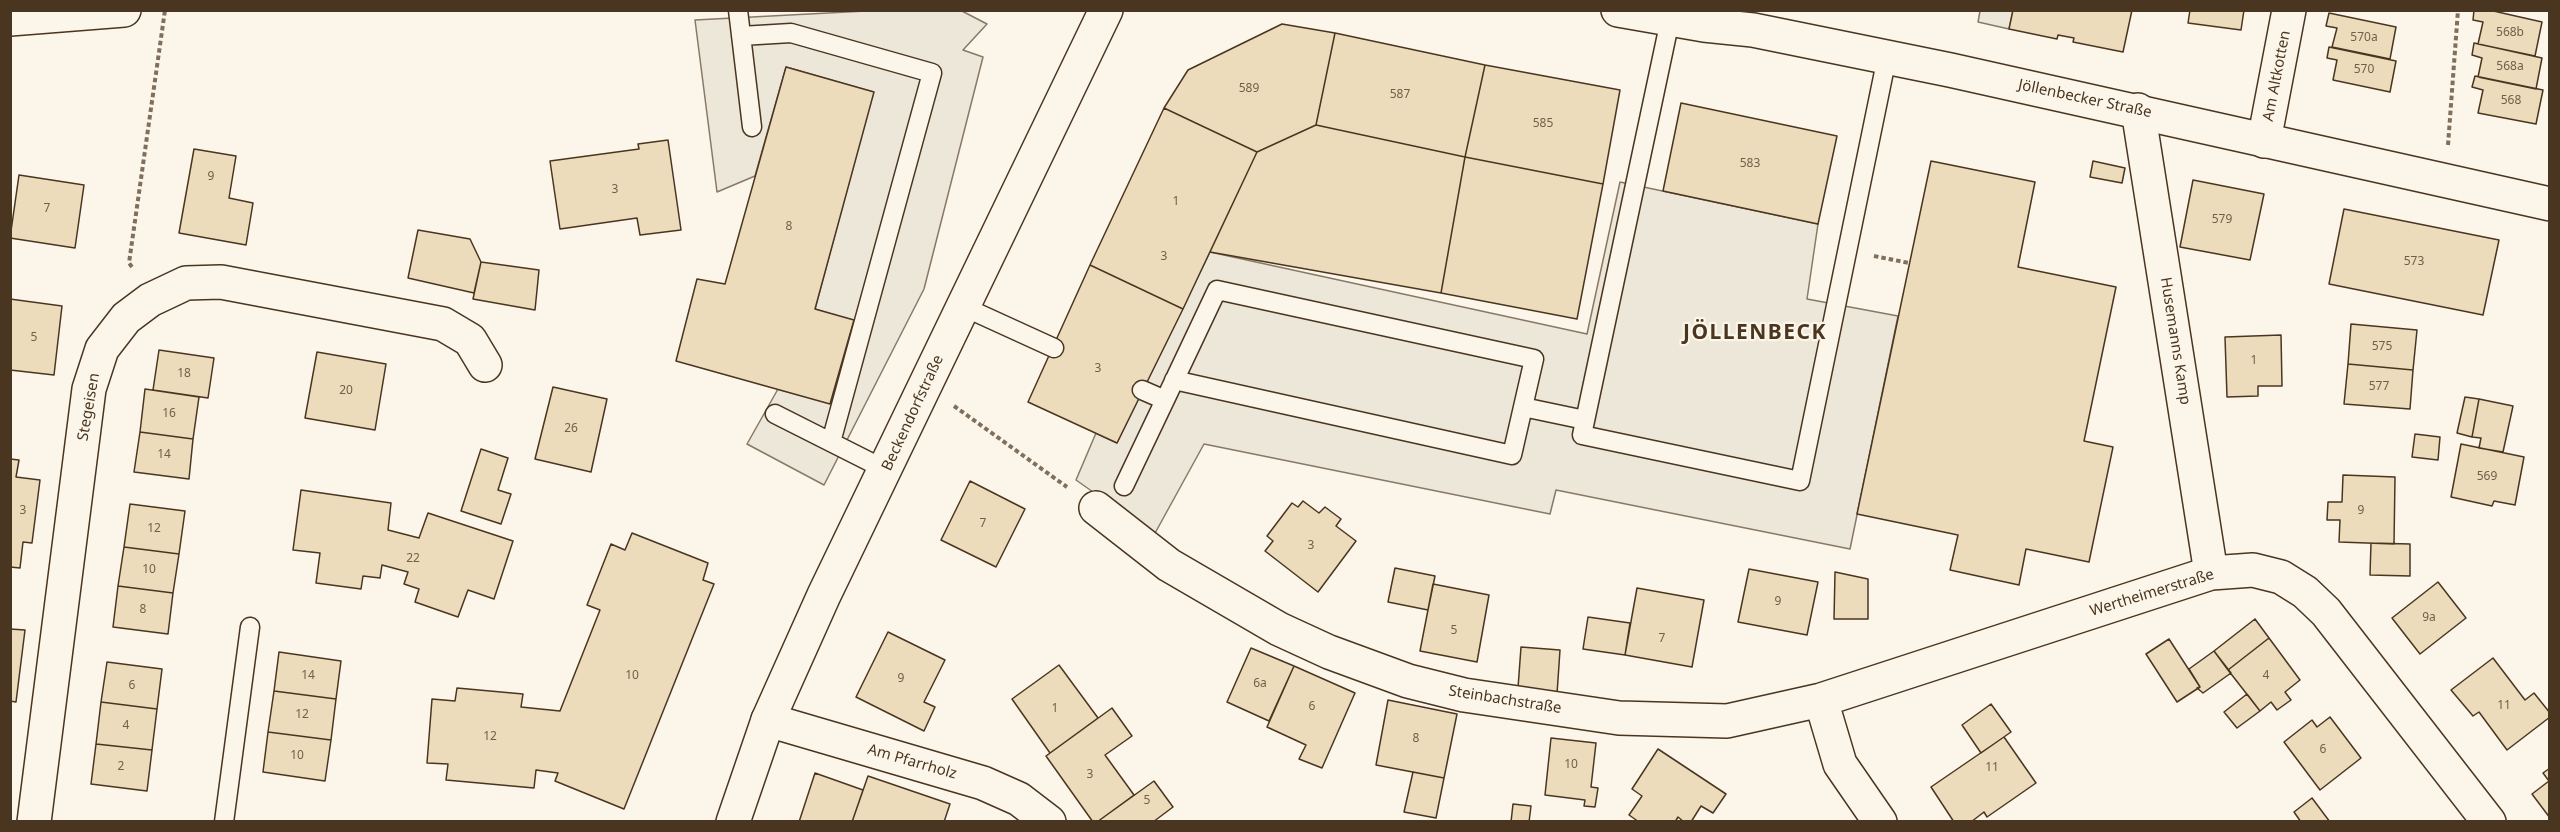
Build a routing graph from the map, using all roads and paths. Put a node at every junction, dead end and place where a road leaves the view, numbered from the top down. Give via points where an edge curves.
1 (124, 10) edge
2 (165, 10) edge
3 (738, 10) edge
4 (1106, 10) edge
5 (1618, 10) edge
6 (2289, 10) edge
7 (2458, 10) edge
8 (10, 20) edge
9 (1670, 20) junction
10 (741, 36) junction
11 (1887, 57) junction
12 (2138, 110) junction
13 (752, 126) dead end
14 (2264, 141) junction
15 (2446, 181) junction
16 (2550, 204) edge
17 (150, 300) junction
18 (962, 306) junction
19 (1054, 348) dead end
20 (485, 365) dead end
21 (1174, 380) junction
22 (926, 387) junction
23 (1142, 390) dead end
24 (1165, 400) junction
25 (1523, 406) junction
26 (775, 414) dead end
27 (1584, 428) junction
28 (831, 442) junction
29 (886, 470) junction
30 (1124, 486) dead end
31 (1096, 508) joint
32 (2211, 573) junction
33 (250, 627) dead end
34 (1821, 700) junction
35 (768, 720) junction
36 (34, 822) edge
37 (224, 822) edge
38 (733, 822) edge
39 (1049, 822) edge
40 (1880, 822) edge
41 (2489, 822) edge

1 - 8 street
2 - 17 path via 129,263
3 - 10 lane
4 - 18 street, Beckendorfstraße
5 - 9 street, Jöllenbecker Straße
6 - 14 street, Am Altkotten
7 - 15 path
9 - 11 street, Jöllenbecker Straße via 1752,30
9 - 27 lane
10 - 13 lane
10 - 28 lane via 791,33 932,73
11 - 12 street, Jöllenbecker Straße
11 - 27 lane via 1800,481
12 - 14 street, Jöllenbecker Straße
12 - 32 street, Husemanns Kamp
14 - 15 street, Jöllenbecker Straße
15 - 16 street, Jöllenbecker Straße
17 - 20 street, Stegeisen via 186,283 221,282 443,324 470,340
17 - 36 street, Stegeisen via 126,318 102,349 89,389
18 - 19 lane
18 - 22 street, Beckendorfstraße
21 - 24 lane
21 - 25 lane via 1512,455
21 - 25 lane via 1217,290 1534,359
22 - 29 street, Beckendorfstraße
22 - 31 path
23 - 24 lane
24 - 30 lane
25 - 27 lane
26 - 28 lane
28 - 29 lane
29 - 35 street, Beckendorfstraße
31 - 34 street, Steinbachstraße via 1169,565 1280,629 1329,652 1419,684 1464,695 1619,718 1727,721
32 - 34 street, Wertheimerstraße
32 - 41 street, Wertheimerstraße via 2253,570 2281,577 2305,592 2326,612
33 - 37 lane
34 - 40 street via 1839,764
35 - 38 street, Beckendorfstraße
35 - 39 street, Am Pfarrholz via 983,783 1019,799

